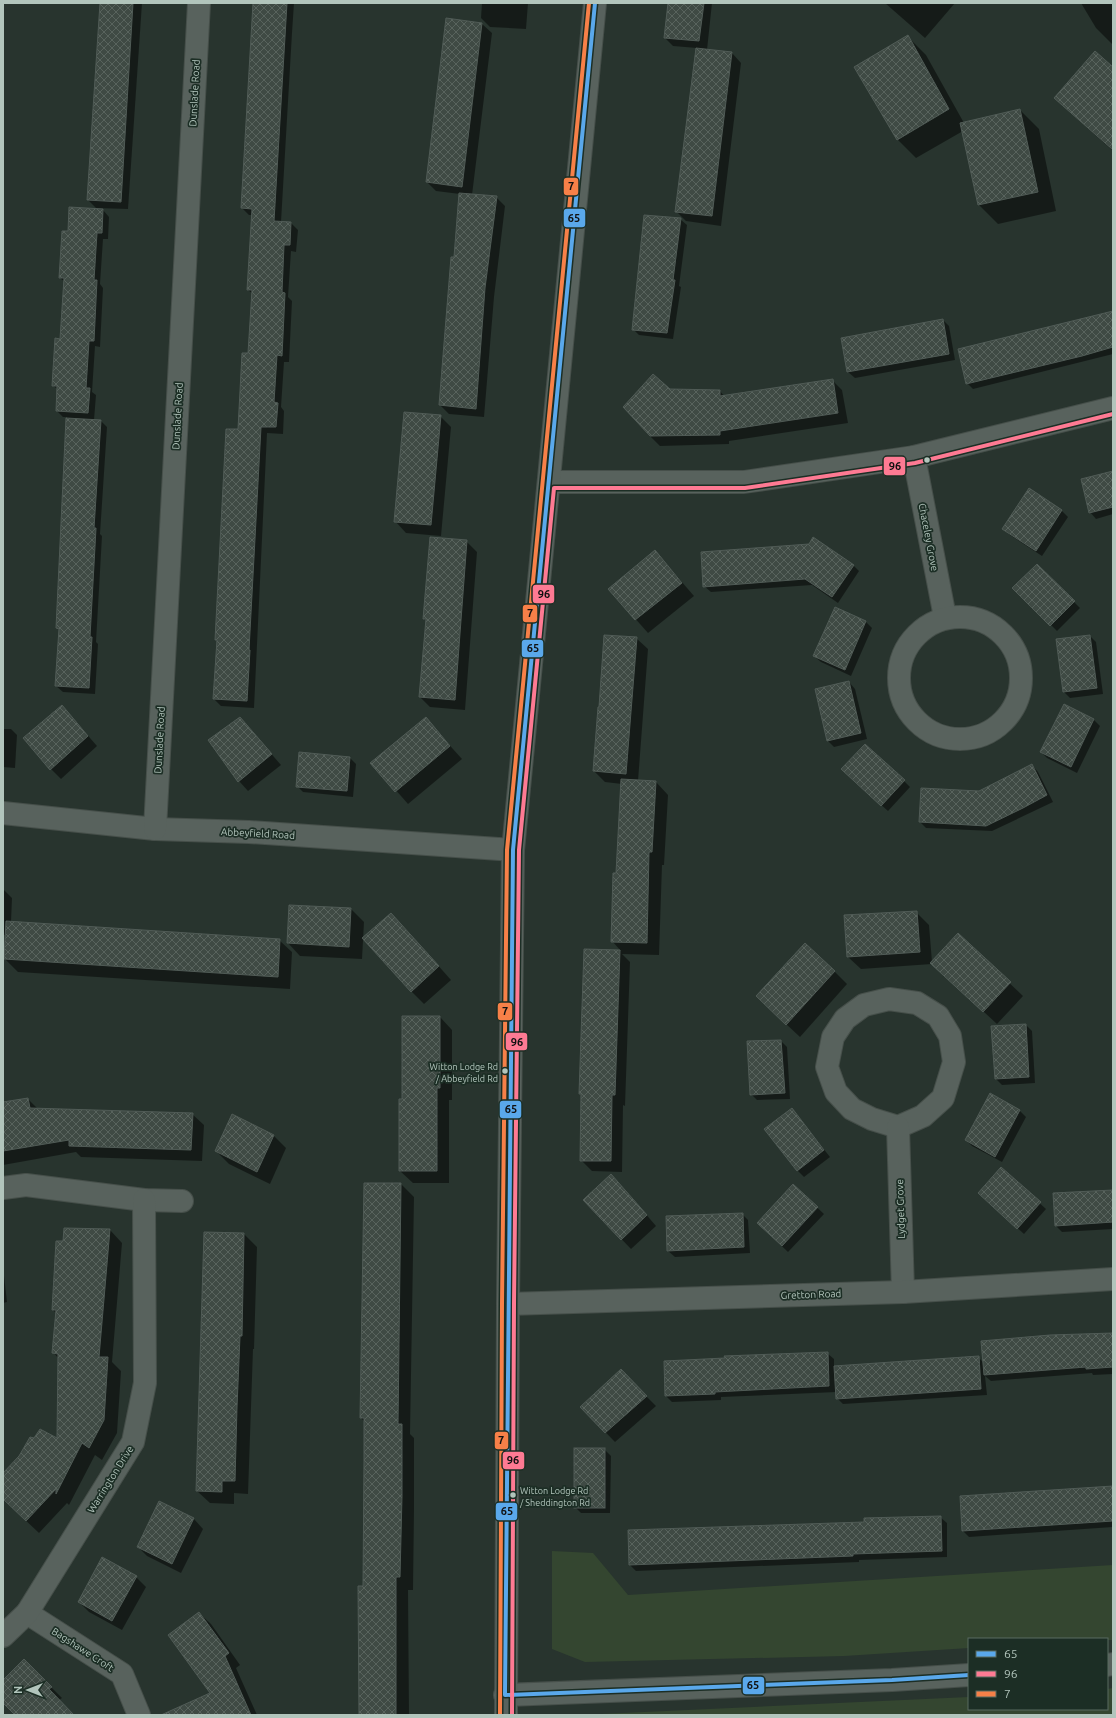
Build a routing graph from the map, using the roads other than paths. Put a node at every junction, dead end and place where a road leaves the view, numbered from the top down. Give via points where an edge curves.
1 (199, 3) edge
2 (595, 3) edge
3 (1113, 408) edge
4 (914, 458) junction
5 (549, 482) junction
6 (945, 616) junction
7 (3, 813) edge
8 (155, 829) junction
9 (513, 850) junction
10 (898, 1127) junction
11 (3, 1188) edge
12 (144, 1200) junction
13 (182, 1201) dead end
14 (1113, 1279) edge
15 (903, 1292) junction
16 (508, 1304) junction
17 (27, 1613) junction
18 (3, 1636) edge
19 (968, 1675) edge
20 (506, 1705) edge
21 (139, 1715) edge

1 - 8 street, Dunslade Road
2 - 5 street
3 - 4 street
4 - 5 street via 744,482
4 - 6 street, Chaceley Grove
5 - 9 street
6 - 6 street via 965,616 987,622 1004,634 1018,657 1022,677 1019,695 1009,714 994,729 982,735 961,739 940,736 929,731 913,717 902,697 899,676 907,647 921,631
7 - 8 street, Abbeyfield Road
8 - 9 street, Abbeyfield Road via 249,832
9 - 16 street
10 - 10 street via 872,1119 852,1109 836,1092 827,1067 833,1037 845,1019 864,1005 888,999 917,1003 938,1016 950,1036 954,1062 943,1098 923,1116
10 - 15 street, Lydget Grove
11 - 12 street via 26,1185
12 - 13 street
12 - 17 street, Warrington Drive via 145,1383 133,1442
14 - 15 street, Gretton Road
15 - 16 street, Gretton Road
16 - 20 street
17 - 18 street, Warrington Drive
17 - 21 street, Bagshawe Croft via 122,1674
19 - 20 street

